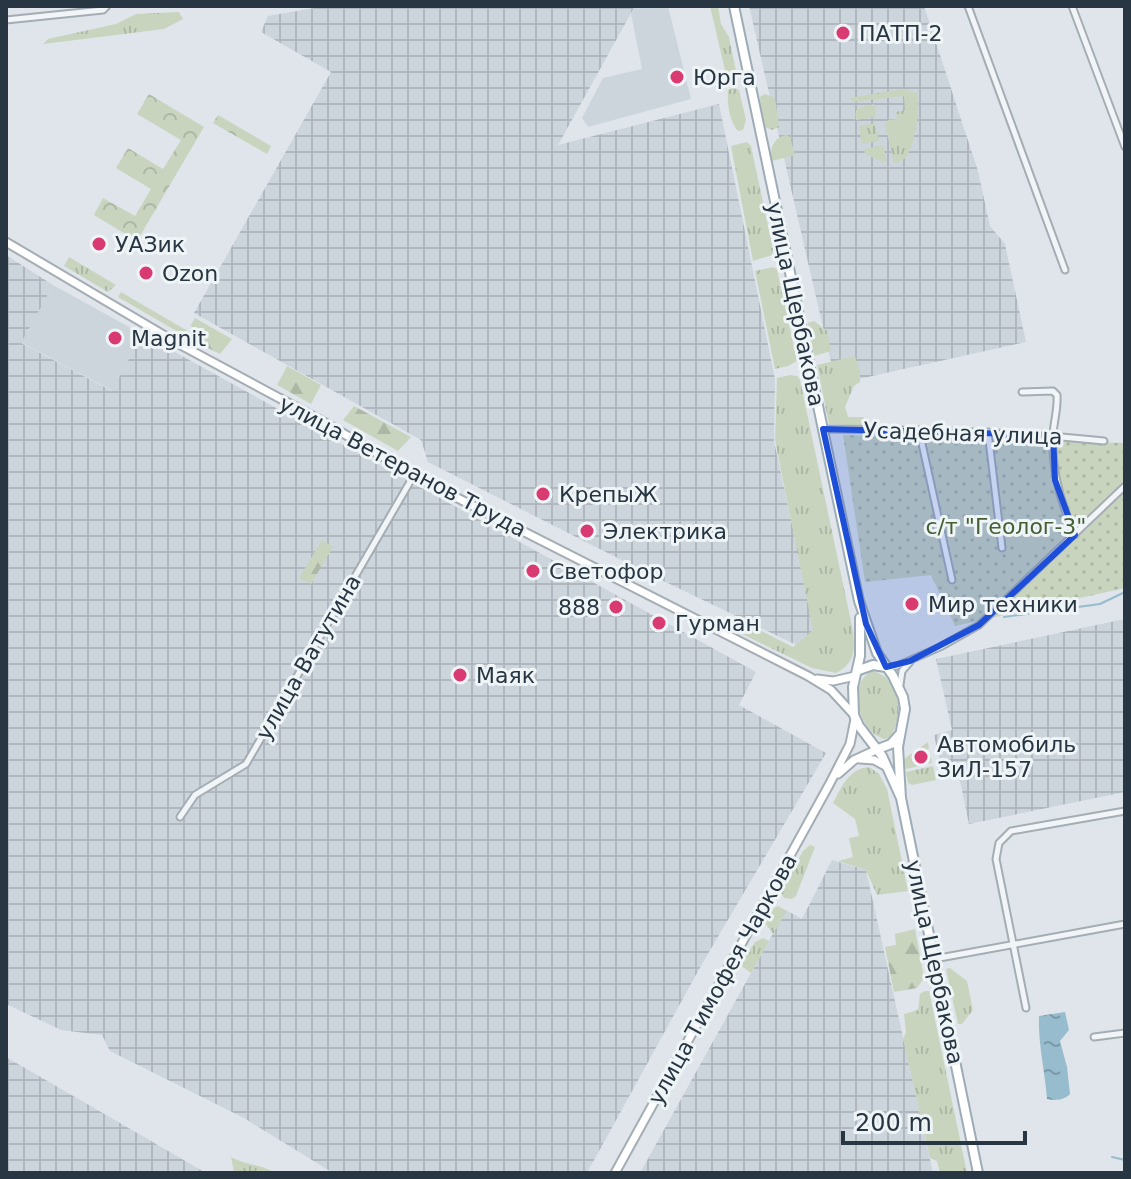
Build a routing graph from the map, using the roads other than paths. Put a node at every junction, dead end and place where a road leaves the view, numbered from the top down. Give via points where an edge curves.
1 (734, 6) edge
2 (968, 6) edge
3 (1072, 6) edge
4 (105, 8) edge
5 (6, 20) edge
6 (1122, 133) edge
7 (1125, 147) edge
8 (6, 242) edge
9 (1065, 270) dead end
10 (1022, 392) dead end
11 (823, 429) junction
12 (919, 430) junction
13 (988, 432) junction
14 (1053, 435) junction
15 (1104, 441) dead end
16 (414, 475) junction
17 (1125, 486) edge
18 (1075, 535) junction
19 (1002, 548) dead end
20 (952, 580) dead end
21 (859, 601) junction
22 (910, 661) junction
23 (886, 667) junction
24 (857, 673) junction
25 (808, 676) junction
26 (900, 686) junction
27 (855, 716) junction
28 (901, 731) junction
29 (878, 749) junction
30 (854, 760) junction
31 (889, 770) junction
32 (829, 785) junction
33 (901, 798) junction
34 (1125, 811) edge
35 (180, 817) dead end
36 (1125, 924) edge
37 (1013, 946) junction
38 (934, 959) junction
39 (1026, 1008) dead end
40 (1125, 1033) edge
41 (1094, 1037) dead end
42 (615, 1173) edge
43 (978, 1173) edge

1 - 11 main road, улица Щербакова
2 - 9 street
3 - 6 street
4 - 5 street
6 - 7 street
8 - 16 main road, улица Ветеранов Труда
10 - 14 street via 1057,395
11 - 12 street, Усадебная улица
11 - 21 main road, улица Щербакова
12 - 13 street, Усадебная улица
12 - 20 street
13 - 14 street, Усадебная улица
13 - 19 street
14 - 15 street, Усадебная улица
14 - 18 street via 1055,480
16 - 25 main road, улица Ветеранов Труда
16 - 35 street, улица Ватутина via 246,764 195,795
17 - 18 street
18 - 22 street via 979,625
21 - 23 main road
21 - 24 main road
22 - 23 street
22 - 26 street
23 - 24 main road via 873,665
23 - 26 main road
24 - 25 main road via 833,681
24 - 27 main road
25 - 27 main road via 831,690
26 - 28 main road via 905,709
27 - 29 main road
27 - 32 main road via 850,744
28 - 29 main road via 891,744
28 - 33 main road
29 - 30 main road
29 - 31 main road
30 - 31 main road via 874,760
30 - 32 main road
31 - 33 main road
32 - 42 main road, улица Тимофея Чаркова
33 - 38 main road, улица Щербакова
34 - 37 street via 1011,831 999,843 996,859
36 - 37 street
37 - 38 street
37 - 39 street
38 - 43 main road, улица Щербакова
40 - 41 street

